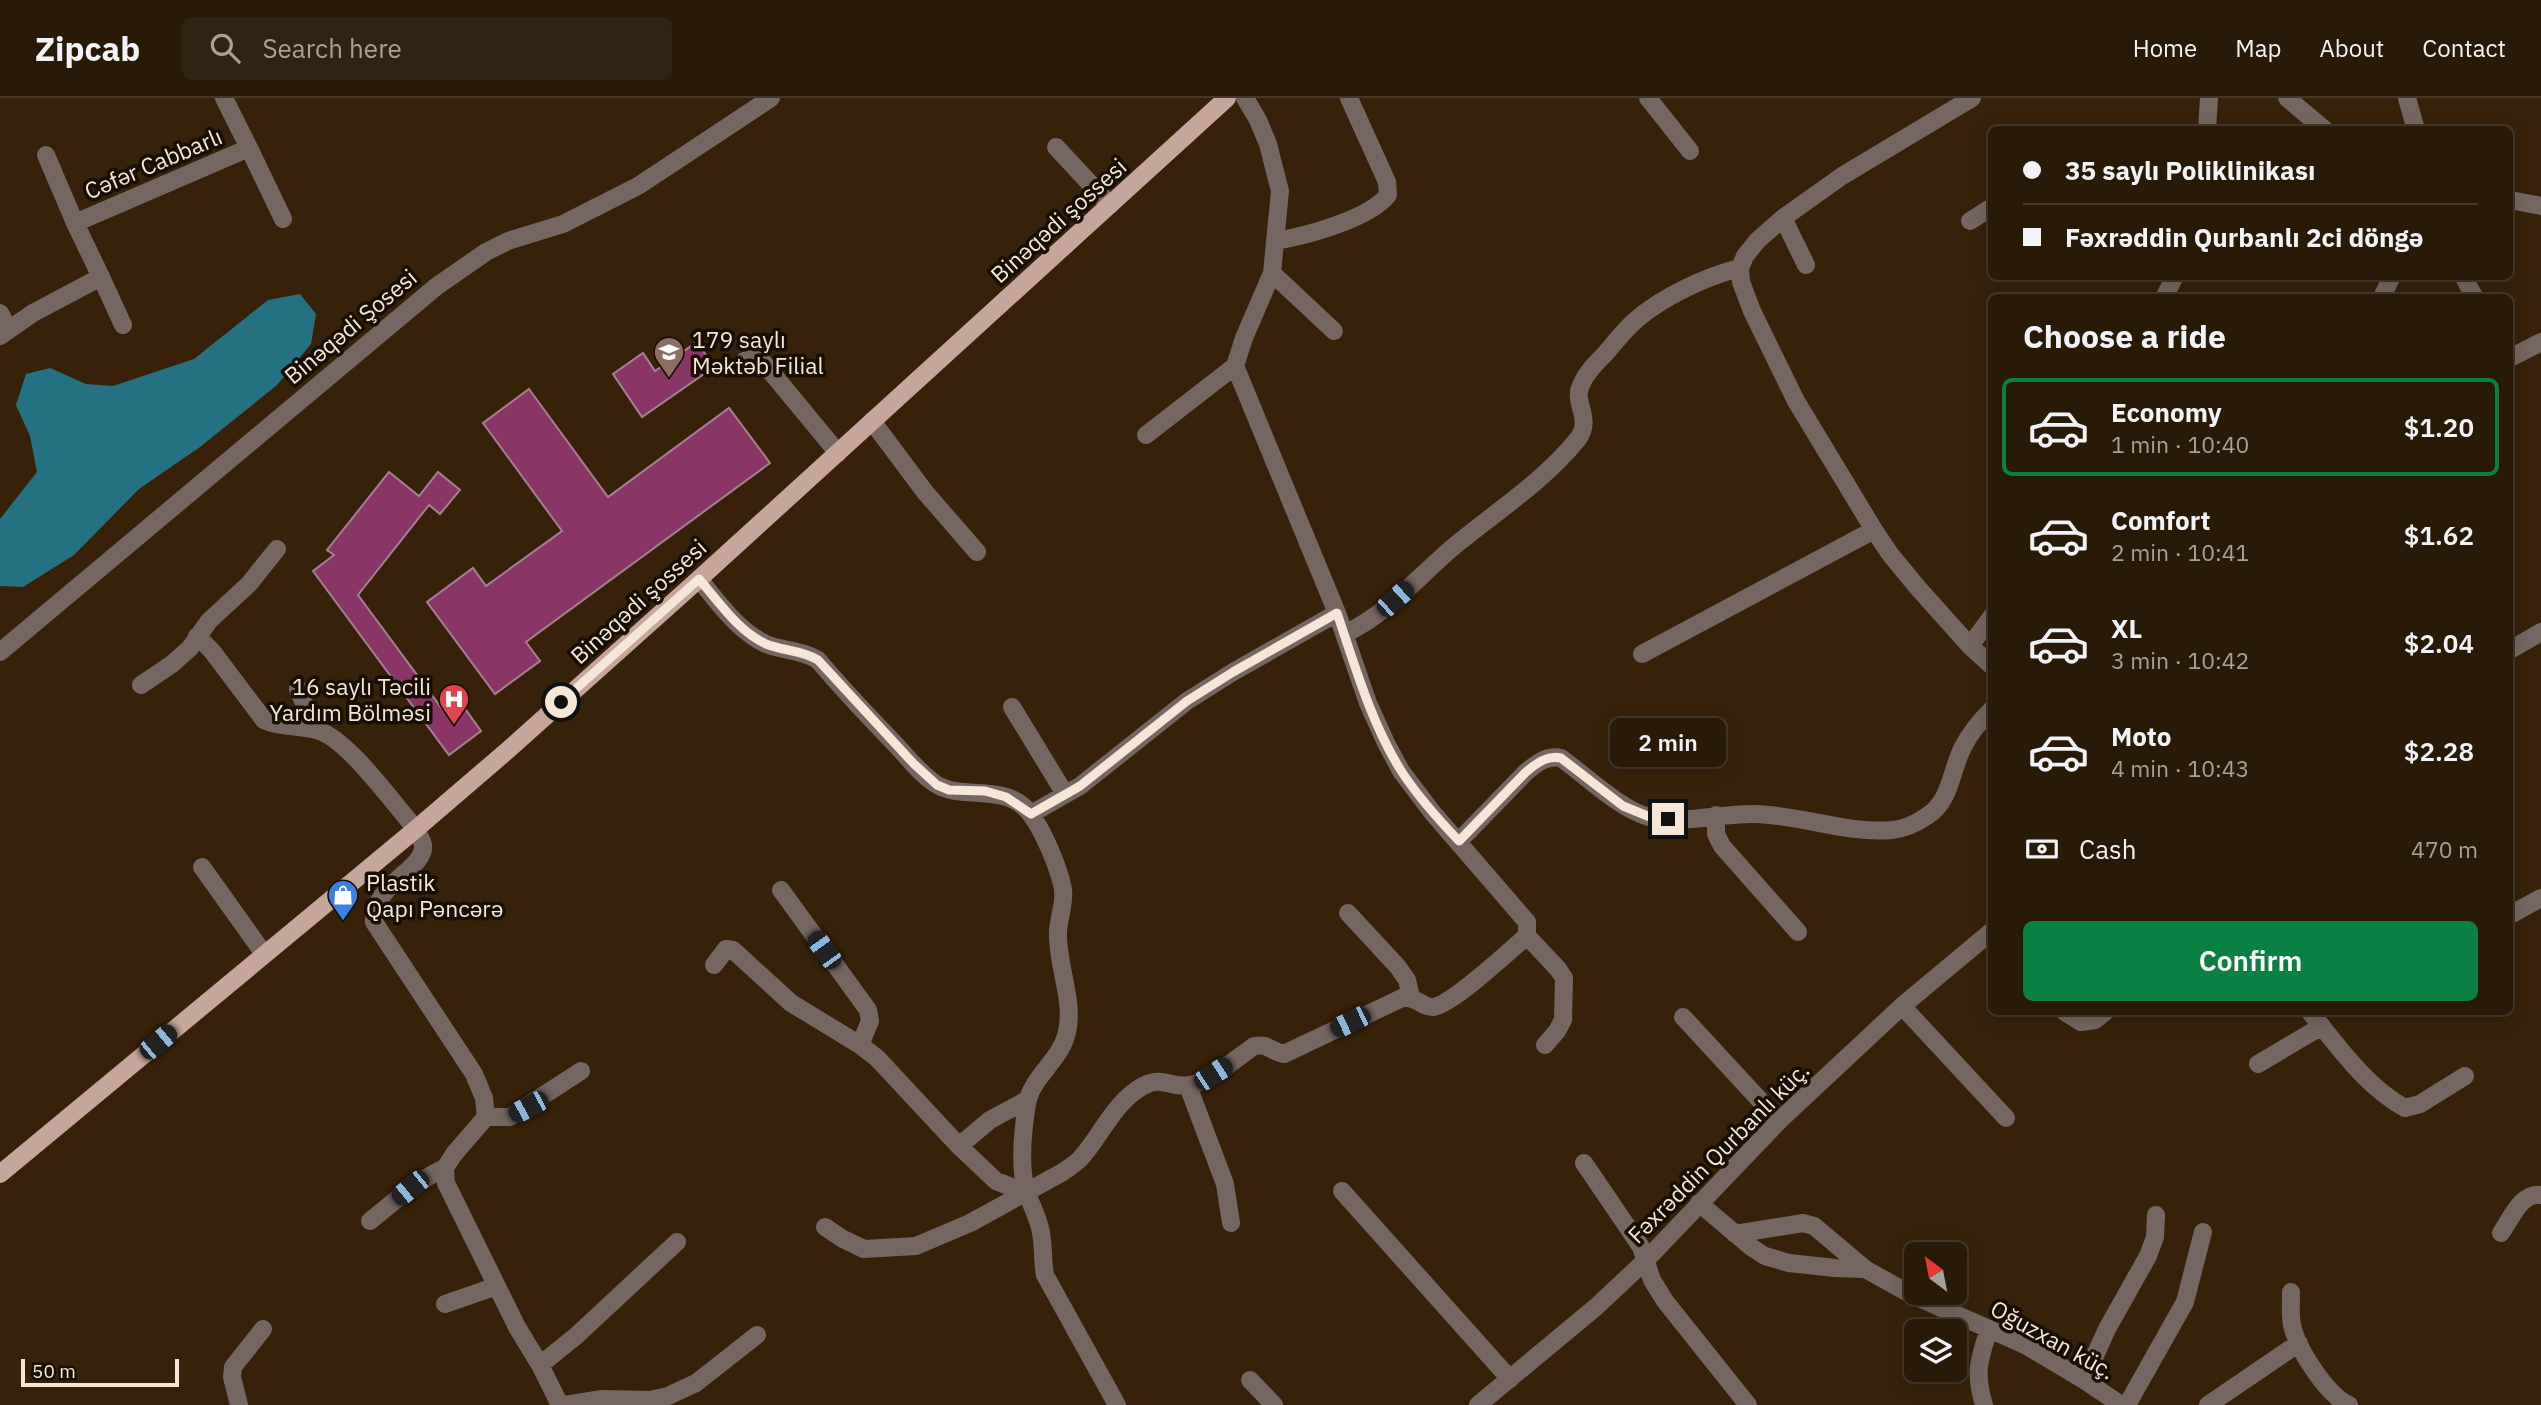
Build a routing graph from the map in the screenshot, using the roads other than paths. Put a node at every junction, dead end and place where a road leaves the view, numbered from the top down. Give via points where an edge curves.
1 (225, 98) edge
2 (771, 98) edge
3 (1227, 98) edge
4 (1245, 98) edge
5 (1349, 98) edge
6 (1648, 98) edge
7 (1972, 98) edge
8 (2208, 98) edge
9 (2287, 98) edge
10 (2407, 98) edge
11 (2207, 126) edge
12 (2320, 126) edge
13 (2415, 126) edge
14 (1055, 147) dead end
15 (249, 148) junction
16 (1690, 151) dead end
17 (46, 155) dead end
18 (2513, 201) edge
19 (1110, 205) junction
20 (2541, 206) edge
21 (1988, 210) edge
22 (1783, 218) junction
23 (283, 219) dead end
24 (1970, 221) dead end
25 (75, 223) junction
26 (1275, 241) junction
27 (1806, 265) dead end
28 (1740, 268) junction
29 (1272, 273) junction
30 (101, 277) junction
31 (0, 313) edge
32 (123, 325) dead end
33 (1334, 331) dead end
34 (4, 333) edge
35 (2541, 342) edge
36 (2513, 356) edge
37 (744, 361) dead end
38 (1235, 366) junction
39 (872, 421) junction
40 (1146, 435) dead end
41 (838, 453) junction
42 (1874, 530) junction
43 (278, 549) dead end
44 (976, 552) dead end
45 (699, 579) junction
46 (1337, 613) junction
47 (1988, 621) edge
48 (2541, 632) edge
49 (1344, 634) junction
50 (197, 636) junction
51 (1970, 646) junction
52 (2513, 648) edge
53 (0, 652) edge
54 (1642, 654) dead end
55 (1988, 662) edge
56 (141, 685) dead end
57 (299, 689) dead end
58 (1012, 707) dead end
59 (1988, 714) edge
60 (315, 729) junction
61 (1065, 794) junction
62 (1031, 814) junction
63 (1716, 815) junction
64 (416, 829) junction
65 (1459, 841) junction
66 (202, 867) dead end
67 (781, 890) dead end
68 (2541, 898) edge
69 (1348, 913) dead end
70 (2513, 913) edge
71 (1798, 932) dead end
72 (1988, 934) edge
73 (1527, 936) junction
74 (264, 954) junction
75 (714, 965) dead end
76 (1411, 997) junction
77 (1902, 1006) junction
78 (2069, 1015) edge
79 (2101, 1015) edge
80 (2313, 1015) edge
81 (1683, 1017) dead end
82 (2322, 1026) junction
83 (860, 1045) junction
84 (1545, 1045) dead end
85 (2258, 1064) dead end
86 (581, 1070) dead end
87 (2465, 1076) dead end
88 (1188, 1086) junction
89 (1027, 1101) junction
90 (486, 1117) junction
91 (2006, 1118) dead end
92 (1779, 1121) junction
93 (959, 1146) junction
94 (1584, 1163) dead end
95 (445, 1168) junction
96 (0, 1174) edge
97 (1342, 1191) dead end
98 (1027, 1192) junction
99 (2541, 1195) edge
100 (1699, 1203) junction
101 (2156, 1215) dead end
102 (370, 1222) dead end
103 (1231, 1223) dead end
104 (825, 1227) dead end
105 (2203, 1232) dead end
106 (2501, 1233) dead end
107 (1735, 1234) junction
108 (677, 1242) dead end
109 (1645, 1261) junction
110 (1865, 1269) junction
111 (497, 1286) junction
112 (2291, 1292) dead end
113 (445, 1304) dead end
114 (264, 1329) dead end
115 (1989, 1329) junction
116 (757, 1335) dead end
117 (2299, 1343) junction
118 (540, 1365) junction
119 (1510, 1379) junction
120 (1250, 1380) dead end
121 (2084, 1380) junction
122 (239, 1405) edge
123 (563, 1405) edge
124 (1117, 1405) edge
125 (1274, 1405) edge
126 (1478, 1405) edge
127 (1748, 1405) edge
128 (1984, 1405) edge
129 (2121, 1405) edge
130 (2127, 1405) edge
131 (2208, 1405) edge
132 (2349, 1405) edge

1 - 15 street, Cəfər Cabbarlı
2 - 53 street, Binəqədi Şosesi via 638,186 563,224 508,241 436,286
3 - 19 main road, Binəqədi şossesi
4 - 26 street via 1275,167 1280,191
5 - 26 street via 1387,182 1388,195 1380,205 1326,229
6 - 16 street
7 - 22 street via 1842,176
8 - 11 street
9 - 12 street
10 - 13 street
14 - 19 street
15 - 23 street, Cəfər Cabbarlı
15 - 25 street, Cəfər Cabbarlı
17 - 25 street
18 - 20 street
19 - 39 main road, Binəqədi şossesi
21 - 24 street
22 - 27 street
22 - 28 street via 1758,240
25 - 30 street, Cəfər Cabbarlı
26 - 29 street
28 - 42 street via 1752,311 1796,401
28 - 49 street via 1656,305 1635,321 1579,387 1585,414 1579,438 1545,474 1376,616
29 - 33 street
29 - 38 street
30 - 32 street, Cəfər Cabbarlı
30 - 34 street
31 - 34 street
35 - 36 street
37 - 41 street via 762,361
38 - 40 street
38 - 46 street
39 - 41 main road, Binəqədi şossesi
39 - 44 street
41 - 45 main road, Binəqədi şossesi
42 - 51 street
42 - 54 street
43 - 50 street
45 - 62 street via 754,638 818,660 937,785 1006,797
45 - 64 main road, Binəqədi şossesi
46 - 49 street
46 - 61 street via 1187,701
47 - 51 street
48 - 52 street
49 - 65 street via 1368,703 1401,771
50 - 56 street via 172,664
50 - 60 street via 264,720
51 - 55 street
57 - 60 street
58 - 61 street
59 - 63 street via 1964,745 1940,805 1908,826 1859,831 1789,816
60 - 64 street via 351,753
61 - 62 street
62 - 89 street via 1063,889 1058,930 1067,1035
63 - 65 street via 1668,819 1634,812 1552,756 1526,772
63 - 71 street via 1722,846
64 - 74 main road, Binəqədi şossesi
64 - 90 street via 423,845 421,857 379,898 373,909 374,922 474,1074
65 - 73 street via 1527,922
66 - 74 street
67 - 83 street via 868,1010 870,1021
68 - 70 street
69 - 76 street via 1398,967
72 - 77 street, Fəxrəddin Qurbanlı küç.
73 - 76 street via 1437,1006 1428,1007
73 - 84 street via 1564,978 1563,1020
74 - 96 main road, Binəqədi şossesi
75 - 83 street via 726,949 733,950 790,1003
76 - 88 street via 1390,1002 1284,1054 1267,1045 1254,1046
77 - 91 street
77 - 92 street, Fəxrəddin Qurbanlı küç.
78 - 79 street via 2081,1022
80 - 82 street
81 - 92 street
82 - 85 street
82 - 87 street via 2370,1084 2404,1108 2420,1104
83 - 93 street
86 - 90 street via 510,1117
88 - 98 street via 1164,1081 1142,1087 1121,1104 1079,1159
88 - 103 street via 1225,1184
89 - 93 street via 990,1120
89 - 98 street via 1023,1167
90 - 95 street
92 - 100 street, Fəxrəddin Qurbanlı küç.
93 - 98 street via 996,1181
94 - 109 street via 1633,1234
95 - 102 street via 410,1188
95 - 111 street via 446,1183
97 - 119 street
98 - 104 street via 916,1246 864,1249
98 - 124 street via 1041,1231 1045,1275
99 - 106 street via 2523,1200
100 - 107 street, Oğuzxan küç.
100 - 109 street, Fəxrəddin Qurbanlı küç.
101 - 121 street via 2148,1256 2106,1329
105 - 130 street via 2185,1302
107 - 110 street, Oğuzxan küç. via 1765,1256 1789,1263
107 - 110 street via 1803,1223 1814,1226
108 - 118 street
109 - 119 street, Fəxrəddin Qurbanlı küç.
109 - 127 street via 1665,1301
110 - 115 street, Oğuzxan küç.
111 - 113 street
111 - 118 street
112 - 117 street via 2292,1325
114 - 122 street via 233,1367
115 - 121 street, Oğuzxan küç.
115 - 128 street via 1978,1365
116 - 123 street via 696,1383 668,1396
117 - 131 street
117 - 132 street via 2335,1397
118 - 123 street
119 - 126 street, Fəxrəddin Qurbanlı küç.
120 - 125 street
121 - 129 street, Oğuzxan küç.

